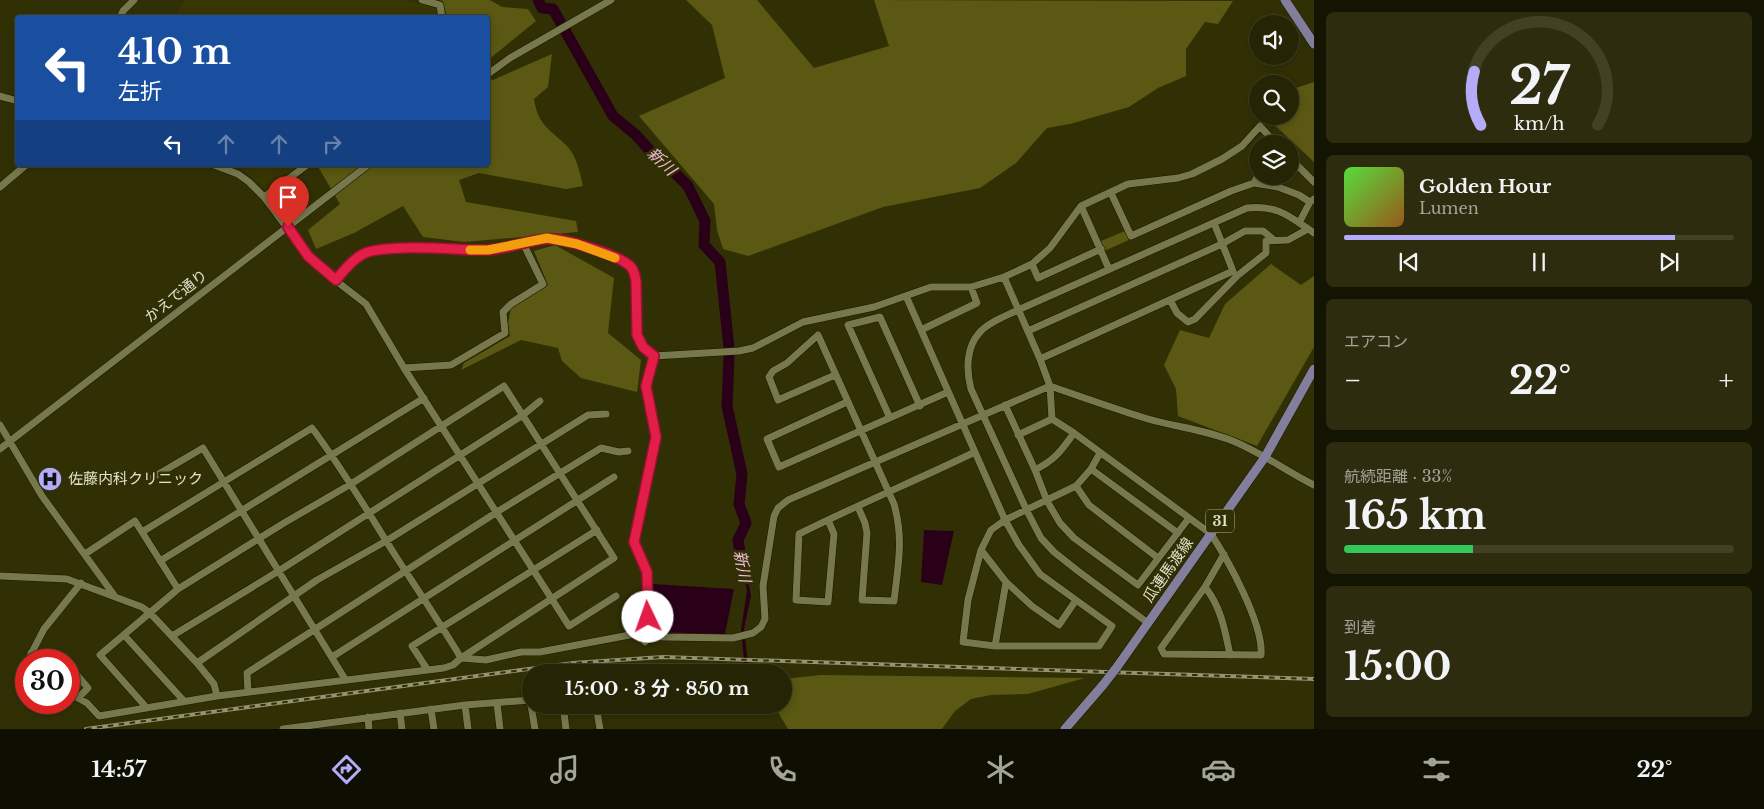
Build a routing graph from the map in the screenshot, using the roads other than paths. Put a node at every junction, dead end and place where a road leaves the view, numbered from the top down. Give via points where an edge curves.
1 (134, 0) edge
2 (422, 0) edge
3 (611, 0) edge
4 (1285, 0) edge
5 (121, 15) edge
6 (442, 15) edge
7 (1314, 44) edge
8 (490, 73) edge
9 (0, 96) edge
10 (15, 100) edge
11 (1252, 135) edge
12 (1268, 135) edge
13 (1249, 138) edge
14 (24, 167) edge
15 (219, 167) edge
16 (303, 167) edge
17 (365, 167) edge
18 (1299, 167) edge
19 (1314, 182) edge
20 (1249, 185) edge
21 (1266, 185) edge
22 (0, 187) edge
23 (1111, 193) junction
24 (264, 197) junction
25 (1312, 201) edge
26 (1081, 206) junction
27 (1214, 223) junction
28 (1299, 223) junction
29 (288, 227) junction
30 (1311, 231) edge
31 (1274, 240) junction
32 (523, 242) junction
33 (1222, 244) junction
34 (1101, 249) junction
35 (1032, 264) junction
36 (1109, 269) junction
37 (1004, 276) junction
38 (336, 280) junction
39 (971, 287) junction
40 (906, 296) junction
41 (1170, 300) junction
42 (1018, 310) junction
43 (921, 330) junction
44 (1028, 331) junction
45 (654, 356) junction
46 (1040, 359) junction
47 (404, 368) junction
48 (1314, 369) edge
49 (835, 375) junction
50 (1050, 386) junction
51 (948, 392) junction
52 (424, 398) junction
53 (540, 401) dead end
54 (847, 402) junction
55 (1005, 405) junction
56 (920, 406) junction
57 (606, 414) dead end
58 (523, 415) junction
59 (983, 416) junction
60 (890, 418) junction
61 (1052, 419) junction
62 (963, 424) junction
63 (0, 425) edge
64 (442, 427) junction
65 (861, 431) junction
66 (1074, 432) junction
67 (1018, 435) junction
68 (9, 442) junction
69 (541, 445) junction
70 (0, 449) edge
71 (628, 451) dead end
72 (975, 452) junction
73 (1100, 453) junction
74 (332, 455) junction
75 (460, 455) junction
76 (1265, 457) junction
77 (875, 462) junction
78 (1091, 469) junction
79 (1035, 470) junction
80 (560, 473) junction
81 (614, 477) dead end
82 (150, 479) dead end
83 (223, 481) junction
84 (350, 484) junction
85 (479, 484) junction
86 (1314, 485) edge
87 (1076, 486) junction
88 (889, 493) junction
89 (577, 502) junction
90 (1047, 502) junction
91 (858, 506) junction
92 (241, 510) junction
93 (1026, 511) junction
94 (497, 512) junction
95 (368, 513) junction
96 (1188, 518) junction
97 (828, 520) junction
98 (1005, 520) junction
99 (597, 530) junction
100 (142, 532) junction
101 (1178, 533) junction
102 (1211, 534) junction
103 (258, 538) junction
104 (386, 541) junction
105 (516, 541) junction
106 (981, 550) junction
107 (84, 554) junction
108 (1224, 554) junction
109 (1158, 558) junction
110 (160, 561) junction
111 (534, 569) junction
112 (405, 571) junction
113 (277, 572) junction
114 (0, 576) edge
115 (1006, 582) junction
116 (81, 583) junction
117 (1205, 587) junction
118 (178, 589) junction
119 (293, 596) junction
120 (616, 596) dead end
121 (115, 597) junction
122 (551, 597) junction
123 (424, 599) junction
124 (1076, 600) junction
125 (150, 613) junction
126 (1148, 622) junction
127 (443, 628) junction
128 (313, 629) junction
129 (124, 634) junction
130 (650, 635) junction
131 (172, 636) junction
132 (645, 642) dead end
133 (995, 646) junction
134 (34, 649) edge
135 (1230, 655) junction
136 (332, 657) junction
137 (461, 658) junction
138 (197, 663) junction
139 (426, 669) junction
140 (80, 679) edge
141 (345, 679) junction
142 (248, 692) junction
143 (80, 696) edge
144 (217, 696) junction
145 (80, 699) edge
146 (184, 701) junction
147 (522, 702) edge
148 (497, 703) junction
149 (465, 705) junction
150 (146, 707) junction
151 (431, 709) junction
152 (400, 713) junction
153 (533, 714) edge
154 (564, 714) edge
155 (598, 714) edge
156 (368, 717) junction
157 (336, 725) edge
158 (304, 727) edge
159 (283, 729) edge
160 (369, 729) edge
161 (402, 729) edge
162 (434, 729) edge
163 (468, 729) edge
164 (500, 729) edge
165 (535, 729) edge
166 (566, 729) edge
167 (600, 729) edge
168 (1065, 729) edge

1 - 5 street
2 - 6 street via 440,5
3 - 8 street
4 - 7 main road
9 - 10 street
11 - 12 street via 1260,126
13 - 23 street via 1222,159 1192,174 1128,184
14 - 22 street
15 - 24 street via 238,174
16 - 24 street
17 - 29 street, かえで通り
18 - 19 street
20 - 23 street via 1131,236
21 - 25 street
23 - 26 street
24 - 29 street
25 - 28 street
26 - 34 street
26 - 35 street via 1050,248
27 - 28 street via 1257,207 1280,212
27 - 33 street
27 - 36 street
28 - 30 street
29 - 38 street via 308,256
29 - 68 street, かえで通り
30 - 31 street via 1288,240
31 - 33 street via 1263,232 1245,231
31 - 41 street via 1266,241 1266,254 1237,276 1195,319 1188,322 1177,313
32 - 38 street via 488,250 385,248 363,254
32 - 45 street via 547,238 577,244 628,264 635,274 637,335 643,347
32 - 47 street via 542,284 503,312 505,333 451,365
33 - 41 street via 1234,271
33 - 44 street
34 - 35 street via 1038,278
34 - 36 street
35 - 37 street
36 - 42 street
37 - 39 street
37 - 42 street
38 - 47 street via 366,304
39 - 40 street via 931,287
39 - 43 street via 977,304
40 - 43 street
40 - 45 street via 874,307 803,322 753,348
41 - 46 street
42 - 44 street
42 - 59 street via 980,332 970,352 968,376
43 - 51 street
44 - 46 street
45 - 130 street via 646,386 656,437 634,542 647,572
46 - 50 street
47 - 52 street
48 - 76 main road, 瓜連馬渡線 / 31
49 - 49 street via 818,335 769,377 778,400
49 - 54 street
50 - 55 street
50 - 61 street
50 - 76 street via 1149,419 1232,441
51 - 56 street
51 - 62 street
52 - 64 street
52 - 74 street
53 - 58 street
54 - 65 street
54 - 65 street via 767,439 779,467
55 - 59 street
55 - 67 street
56 - 60 street
56 - 60 street via 880,317 848,325
57 - 69 street via 588,415
58 - 64 street via 504,386
58 - 69 street
58 - 75 street
59 - 62 street
59 - 93 street
60 - 65 street
61 - 66 street
61 - 67 street
62 - 72 street
62 - 77 street
63 - 68 street
64 - 75 street
64 - 84 street
65 - 77 street
66 - 73 street
66 - 79 street via 1058,455
67 - 79 street
68 - 70 street, かえで通り
68 - 107 street via 42,496
69 - 80 street
69 - 85 street
71 - 80 street via 600,448
72 - 88 street
72 - 98 street
73 - 78 street
73 - 96 street
74 - 83 street via 312,428
74 - 84 street
74 - 92 street
75 - 85 street
75 - 95 street
76 - 86 street
76 - 102 main road, 瓜連馬渡線 / 31
77 - 88 street
77 - 130 street via 788,500 778,508 763,586 766,618 761,627 753,633 733,638 663,638
78 - 87 street
78 - 101 street
79 - 90 street
80 - 89 street
80 - 94 street
81 - 89 street
82 - 83 street via 203,448
83 - 92 street
83 - 100 street
84 - 95 street
84 - 103 street
85 - 94 street
85 - 104 street
87 - 90 street
87 - 109 street via 1089,505
88 - 91 street
88 - 91 street via 900,531 894,601 862,600 867,533
89 - 99 street
89 - 105 street
90 - 93 street
90 - 109 street via 1074,538 1138,585
91 - 97 street
92 - 103 street
92 - 110 street
93 - 98 street
93 - 126 street via 1041,538 1054,552
94 - 105 street
94 - 112 street
95 - 104 street
95 - 113 street
96 - 101 street
96 - 102 street
97 - 97 street via 799,534 796,600 828,602 834,534
98 - 106 street via 991,530
98 - 124 street via 1040,574
99 - 111 street
99 - 122 street via 614,558
100 - 107 street via 135,521
100 - 110 street
101 - 109 street
102 - 108 street
102 - 126 main road, 瓜連馬渡線 / 31
103 - 113 street
103 - 118 street
104 - 112 street
104 - 119 street
105 - 111 street
105 - 123 street
106 - 115 street
106 - 133 street via 968,600 963,642
107 - 121 street
108 - 117 street
108 - 135 street via 1249,605 1262,646 1261,655
110 - 118 street
111 - 122 street
111 - 127 street
112 - 123 street
112 - 128 street
113 - 119 street
113 - 131 street
114 - 116 street via 67,579
115 - 124 street via 1059,625
115 - 133 street
116 - 121 street
116 - 134 street via 44,629
117 - 135 street via 1223,620
117 - 135 street via 1161,648 1164,654
118 - 125 street
119 - 128 street
119 - 138 street
120 - 122 street via 569,626
121 - 125 street via 142,606
122 - 137 street
123 - 127 street
123 - 136 street
124 - 133 street via 1112,626 1099,646
125 - 129 street
125 - 131 street
126 - 168 main road, 瓜連馬渡線 / 31, bridge via 1103,685
127 - 137 street
127 - 139 street via 412,646
128 - 136 street
128 - 142 street via 247,673
129 - 146 street
129 - 150 street via 100,655
130 - 132 street
130 - 137 street via 640,633 486,660
131 - 138 street
136 - 141 street
137 - 139 street via 444,668
138 - 144 street via 214,684
139 - 141 street
140 - 143 street via 88,688
141 - 142 street
142 - 144 street
144 - 146 street
145 - 150 street via 99,716
146 - 150 street
147 - 148 street
148 - 149 street
148 - 164 street
149 - 151 street
149 - 163 street
151 - 152 street
151 - 162 street
152 - 156 street
152 - 161 street
153 - 165 street
154 - 166 street
155 - 167 street
156 - 157 street
156 - 160 street
157 - 158 street
158 - 159 street

